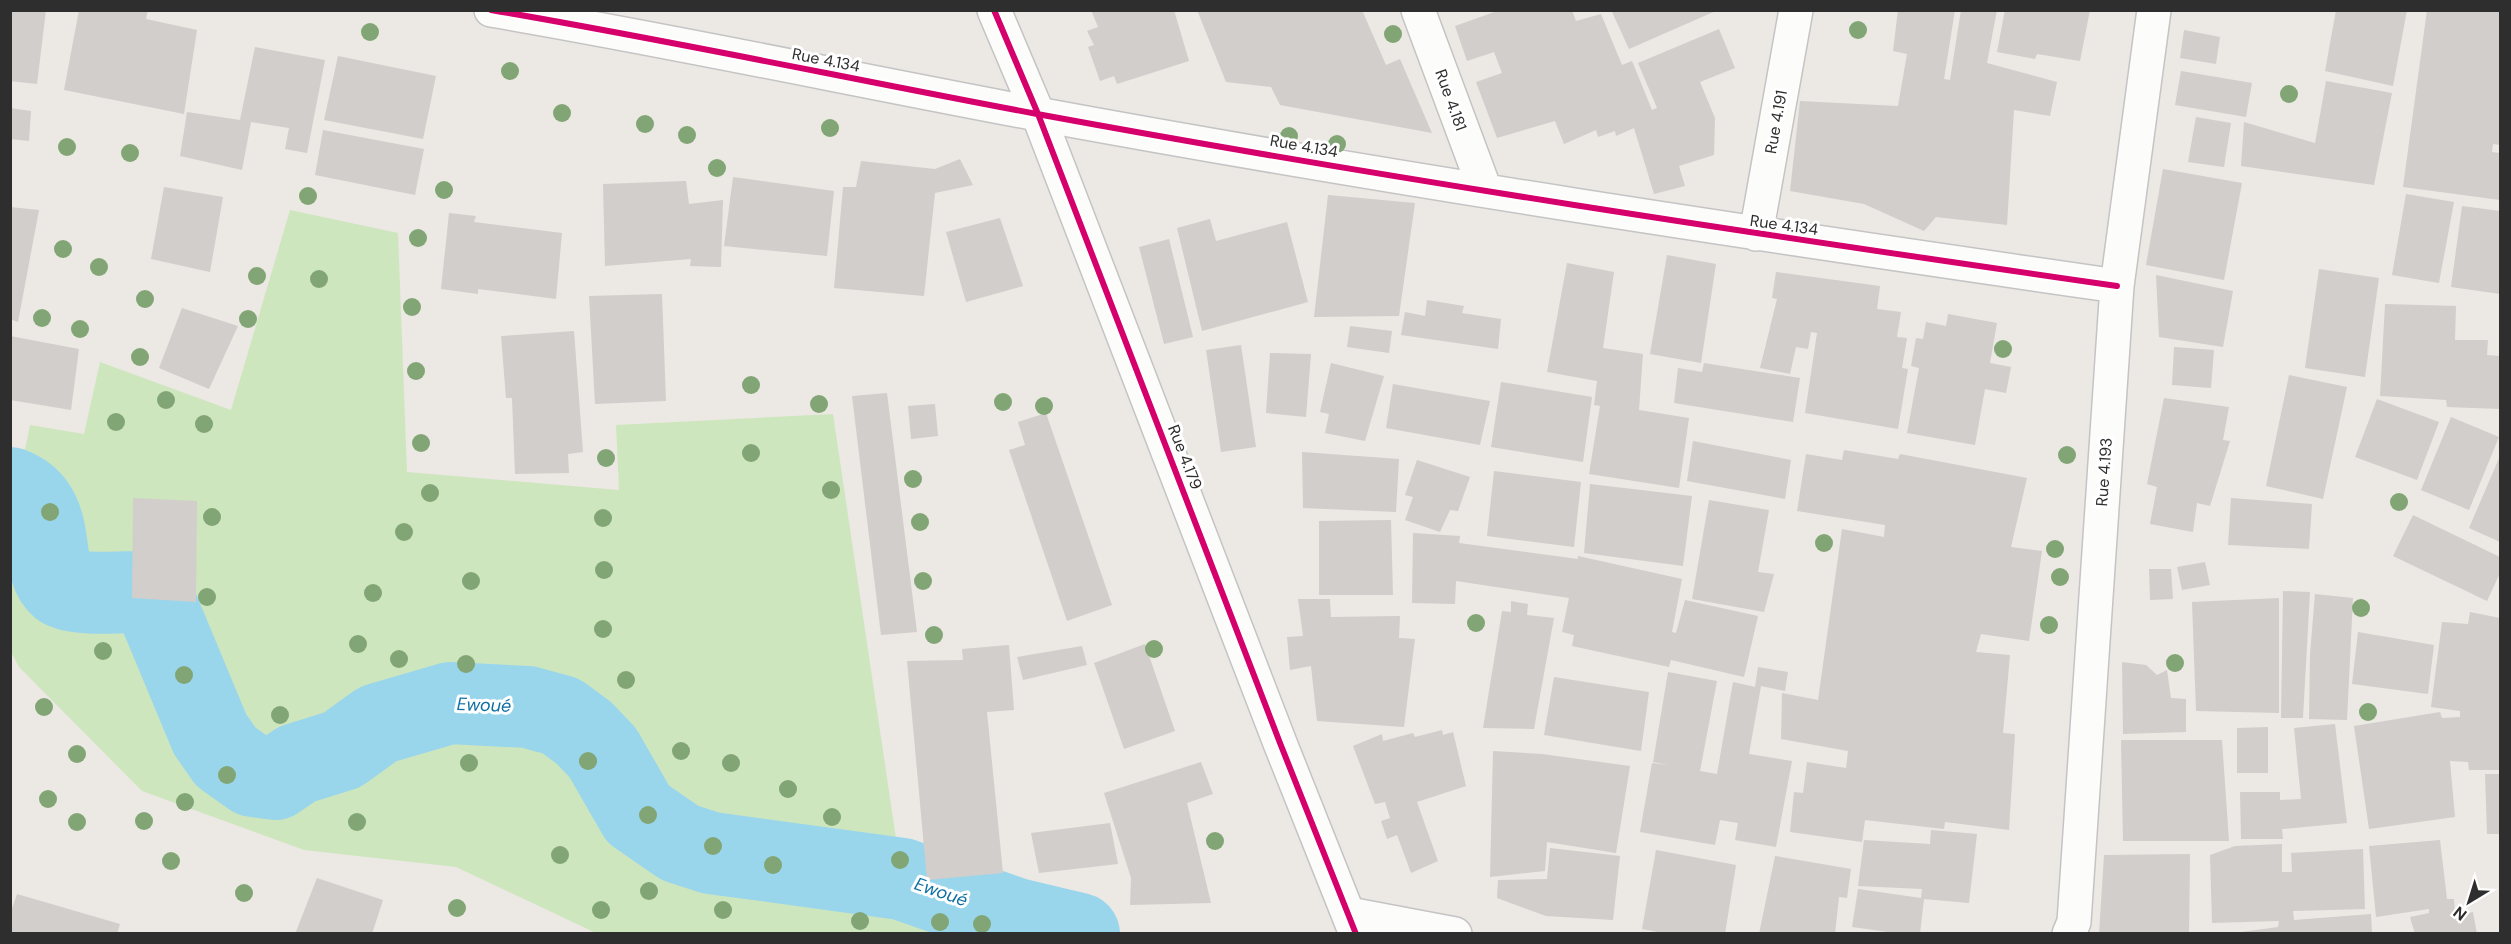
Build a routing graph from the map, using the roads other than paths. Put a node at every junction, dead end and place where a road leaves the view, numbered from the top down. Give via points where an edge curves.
1 (491, 10) edge
2 (994, 10) edge
3 (1418, 10) edge
4 (1796, 10) edge
5 (2154, 10) edge
6 (546, 15) edge
7 (1038, 114) junction
8 (1485, 190) junction
9 (1756, 234) junction
10 (2117, 286) junction
11 (1352, 924) edge
12 (1455, 933) edge
13 (2069, 933) edge

1 - 6 street, Rue 4.134
2 - 7 street, Rue 4.179
3 - 8 street, Rue 4.181
4 - 9 street, Rue 4.191
5 - 10 street, Rue 4.193
6 - 7 street, Rue 4.134
7 - 8 street, Rue 4.134
7 - 11 street, Rue 4.179
8 - 9 street, Rue 4.134
9 - 10 street, Rue 4.134
10 - 13 street, Rue 4.193 via 2074,922
11 - 12 street

